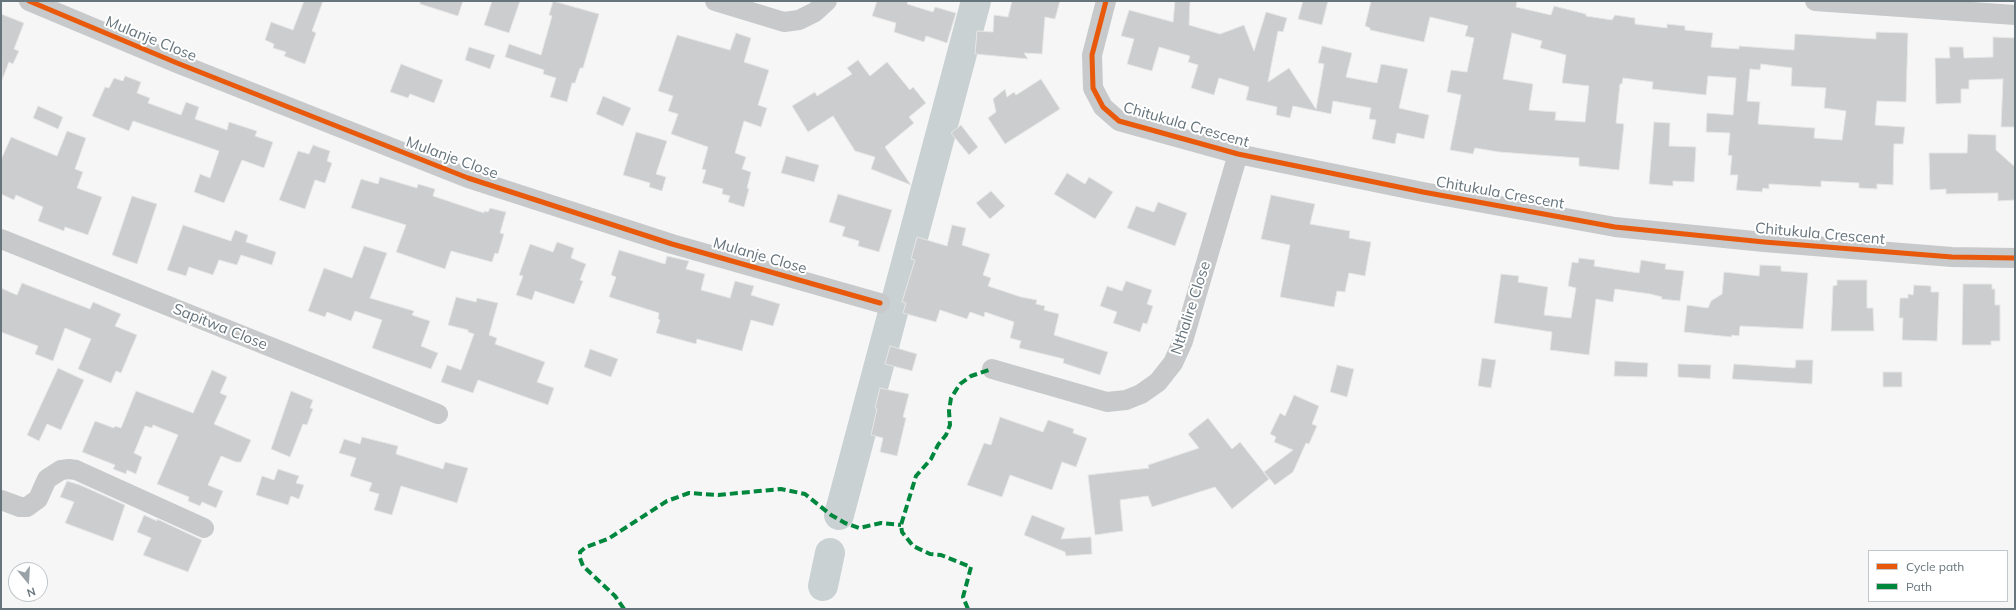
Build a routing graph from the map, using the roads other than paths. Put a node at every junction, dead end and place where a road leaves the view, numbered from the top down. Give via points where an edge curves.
1 (29, 1) edge
2 (715, 1) edge
3 (827, 1) edge
4 (1106, 1) edge
5 (1815, 1) edge
6 (2015, 15) edge
7 (1238, 154) junction
8 (1, 239) edge
9 (2015, 258) edge
10 (880, 303) dead end
11 (992, 369) dead end
12 (438, 414) dead end
13 (1, 500) edge
14 (204, 528) dead end

1 - 10 street, Mulanje Close via 177,63 468,178 672,244
2 - 3 street via 784,22 799,20
4 - 7 street, Chitukula Crescent via 1092,55 1093,88 1103,107 1118,121
5 - 6 street
7 - 9 street, Chitukula Crescent via 1423,192 1615,227 1944,257
7 - 11 street, Nthalire Close via 1183,341 1173,363 1158,382 1141,394 1126,400 1108,402
8 - 12 street, Sapitwa Close
13 - 14 street via 20,508 27,507 38,499 54,473 69,469

